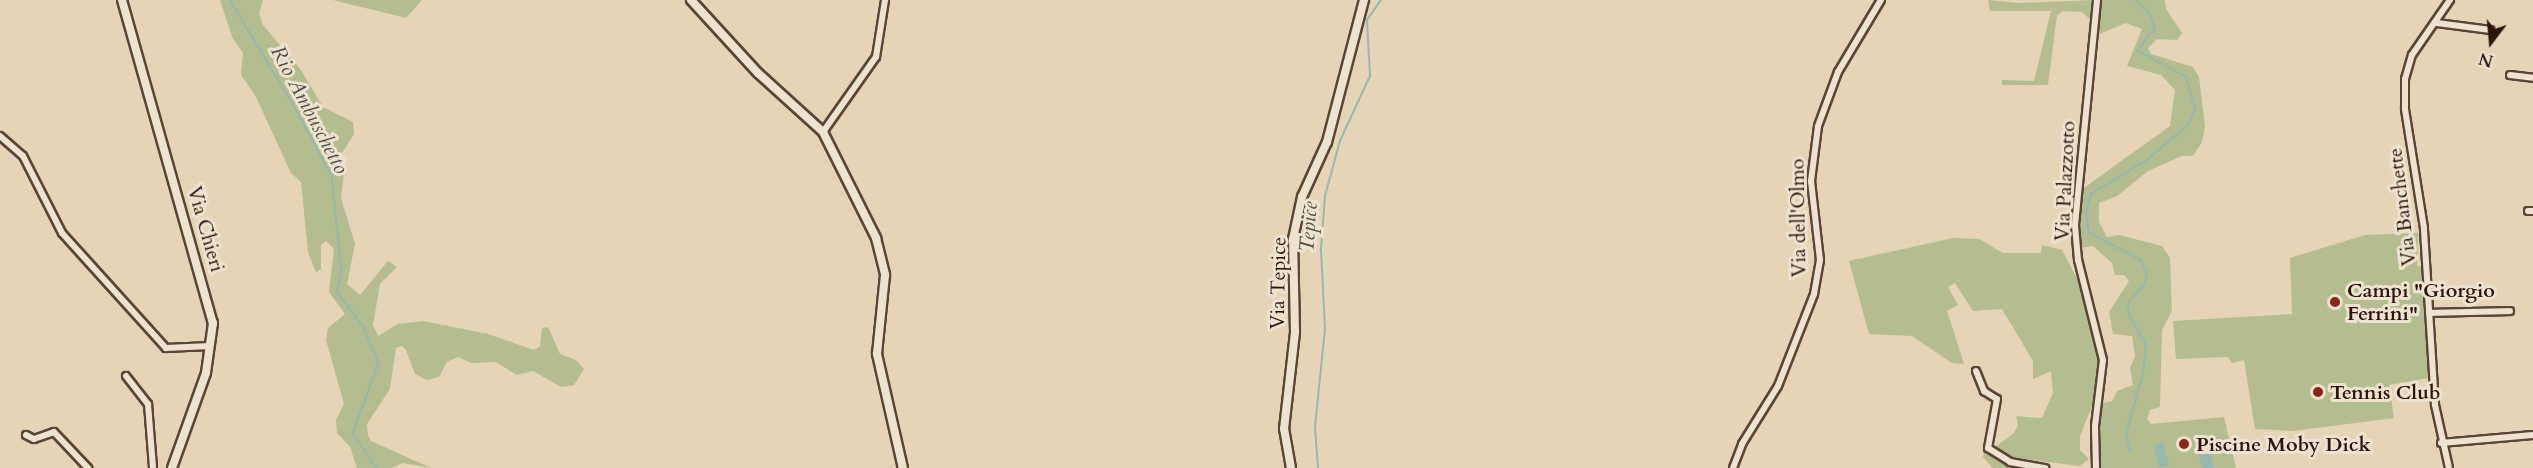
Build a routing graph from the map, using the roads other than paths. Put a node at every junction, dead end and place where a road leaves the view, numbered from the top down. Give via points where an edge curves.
1 (122, 0) edge
2 (691, 0) edge
3 (885, 0) edge
4 (1364, 0) edge
5 (1881, 0) edge
6 (2097, 0) edge
7 (2450, 0) edge
8 (2438, 24) junction
9 (2491, 30) dead end
10 (2510, 75) dead end
11 (2533, 78) edge
12 (823, 132) junction
13 (0, 136) edge
14 (2510, 311) dead end
15 (2429, 313) junction
16 (210, 346) junction
17 (1976, 371) dead end
18 (126, 376) dead end
19 (26, 435) dead end
20 (2533, 435) edge
21 (2441, 443) junction
22 (88, 468) edge
23 (153, 468) edge
24 (172, 468) edge
25 (903, 468) edge
26 (1290, 468) edge
27 (1733, 468) edge
28 (2046, 468) edge
29 (2096, 468) edge
30 (2449, 468) edge

1 - 16 street, Via Chieri via 211,309
2 - 12 street via 758,73
3 - 12 street via 876,57
4 - 26 street, Via Tepice via 1327,141 1302,197 1293,239 1295,332 1284,429
5 - 27 street, Via dell'Olmo via 1838,72 1818,126 1812,181 1820,260 1814,294 1778,386 1742,444
6 - 29 street, Via Palazzotto via 2075,225 2078,260 2103,360 2094,432
7 - 8 street, Via Banchette
8 - 9 street
8 - 15 street, Via Banchette via 2412,55 2405,79 2405,109 2419,182
10 - 11 street
12 - 25 street via 882,251 885,275 877,354
13 - 16 street via 23,156 62,233 166,348
14 - 15 street
15 - 21 street, Via Banchette
16 - 24 street, Via Chieri via 197,403
17 - 28 street via 1984,391 1997,399 1988,448 2010,462
18 - 23 street via 148,404
19 - 22 street via 34,439 54,432
20 - 21 street
21 - 30 street, Via Banchette

